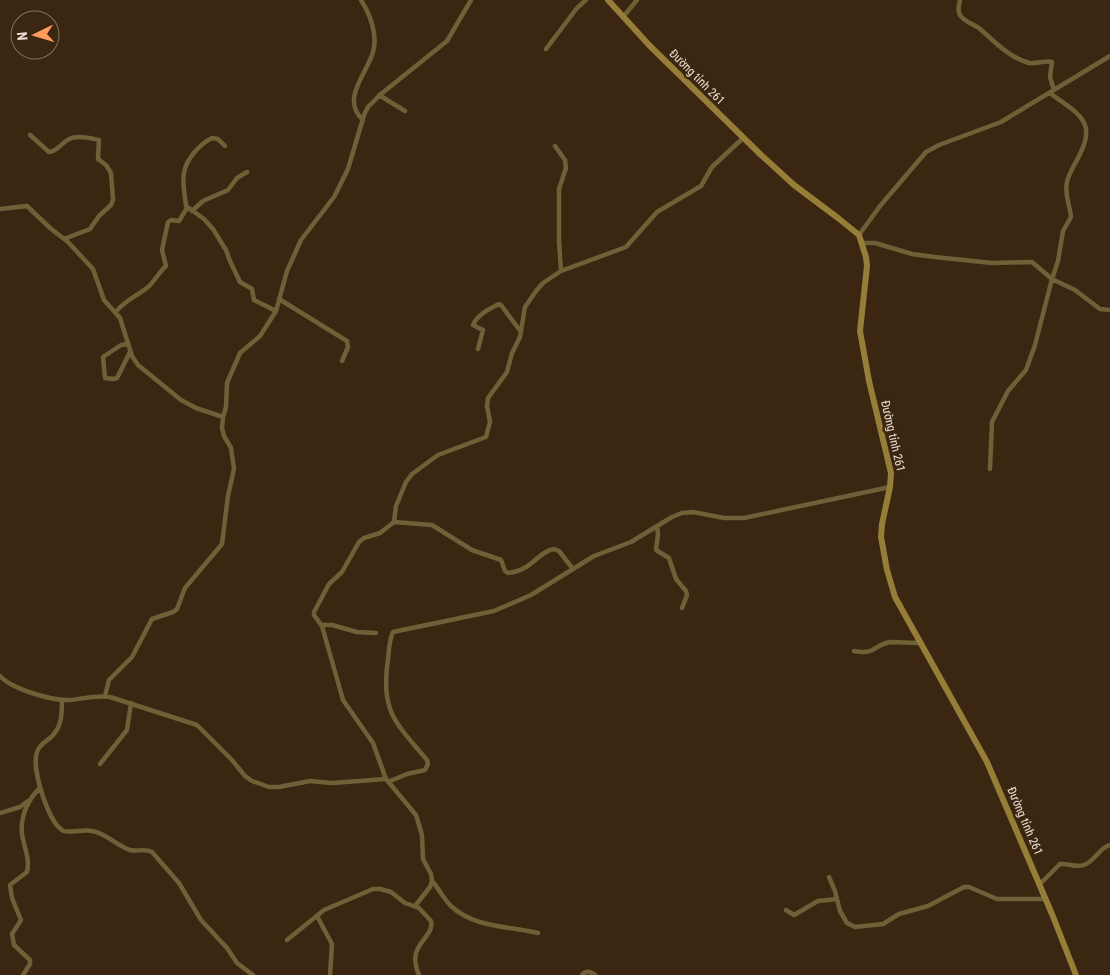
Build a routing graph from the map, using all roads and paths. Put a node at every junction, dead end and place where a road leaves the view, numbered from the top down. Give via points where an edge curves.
1 (361, 0) edge
2 (470, 0) edge
3 (586, 0) edge
4 (608, 0) edge
5 (637, 0) edge
6 (960, 0) edge
7 (623, 17) junction
8 (546, 49) dead end
9 (1110, 56) edge
10 (1052, 92) junction
11 (379, 95) junction
12 (405, 111) dead end
13 (363, 120) junction
14 (30, 135) dead end
15 (743, 138) junction
16 (226, 146) dead end
17 (555, 146) dead end
18 (247, 172) dead end
19 (0, 209) edge
20 (189, 209) junction
21 (859, 235) junction
22 (64, 239) junction
23 (862, 243) junction
24 (562, 271) junction
25 (1052, 278) junction
26 (279, 299) junction
27 (1110, 310) edge
28 (276, 311) junction
29 (116, 312) junction
30 (521, 332) junction
31 (128, 344) junction
32 (478, 349) dead end
33 (130, 352) junction
34 (342, 361) dead end
35 (223, 418) junction
36 (990, 469) dead end
37 (890, 487) junction
38 (394, 522) junction
39 (657, 526) junction
40 (573, 569) junction
41 (682, 608) dead end
42 (322, 624) junction
43 (376, 633) dead end
44 (920, 644) junction
45 (854, 651) dead end
46 (0, 676) edge
47 (5, 680) junction
48 (0, 684) edge
49 (105, 696) junction
50 (62, 700) junction
51 (131, 703) junction
52 (100, 764) dead end
53 (387, 780) junction
54 (40, 788) junction
55 (30, 797) junction
56 (0, 813) edge
57 (1110, 845) edge
58 (829, 877) dead end
59 (432, 881) junction
60 (1040, 884) junction
61 (836, 899) junction
62 (1046, 899) junction
63 (415, 906) junction
64 (786, 910) dead end
65 (317, 916) junction
66 (538, 933) dead end
67 (287, 940) dead end
68 (23, 975) edge
69 (253, 975) edge
70 (330, 975) edge
71 (419, 975) edge
72 (582, 975) edge
73 (595, 975) edge
74 (1076, 975) edge

1 - 13 street via 374,38 373,52 354,98 356,112
2 - 11 street via 447,41
3 - 8 street
4 - 7 main road, Đường tỉnh 261
5 - 7 street
6 - 10 street via 958,9 961,16 998,47 1029,62 1052,62
7 - 15 main road, Đường tỉnh 261
9 - 10 street
10 - 21 street via 994,126 926,152
10 - 25 street via 1082,118 1087,132 1066,184 1071,217 1064,229
11 - 12 street
11 - 13 street via 368,107
13 - 26 street via 348,168 334,197 302,240 287,271
14 - 22 street via 48,152 53,152 72,138 99,140 98,157 111,173 114,195 111,206 90,229
15 - 21 main road, Đường tỉnh 261 via 794,185
15 - 24 street via 712,167 700,186 657,212 626,247
16 - 20 street via 212,138 194,153 186,166 184,176
17 - 24 street via 565,160 566,168 559,189
18 - 20 street via 237,178 228,190
19 - 22 street via 27,206
20 - 28 street via 213,229 240,282 252,289 254,300
20 - 29 street via 179,221 168,222 162,250 166,266 150,286
21 - 23 main road, Đường tỉnh 261
22 - 29 street via 93,269 104,300
23 - 25 street via 934,257 992,263 1032,262
23 - 37 main road, Đường tỉnh 261 via 867,272 860,331 890,466
24 - 30 street via 543,283 530,299 522,317
25 - 27 street via 1100,309
25 - 36 street via 1026,370 1008,392 992,422
26 - 28 street
26 - 34 street via 347,341
28 - 35 street via 260,336 240,353 227,383
29 - 31 street
30 - 32 street via 499,304 480,314 473,323 483,330
30 - 38 street via 507,372 488,398 490,422 486,437 438,455 412,474 396,506
31 - 33 street
31 - 33 street via 103,357 105,378 118,378
33 - 35 street via 138,365 181,400
35 - 49 street via 223,432 231,448 234,469 222,544 185,588 177,609 152,619 132,658 108,680
37 - 39 street via 744,518 682,513
37 - 44 main road, Đường tỉnh 261 via 881,530 887,570 897,603
38 - 40 street via 435,527 472,550 501,560 508,573 526,568 554,549
38 - 42 street via 380,533 361,540 342,572 329,584 314,612
39 - 40 street via 638,539 594,556
39 - 41 street via 656,550 669,558 676,579 686,591
40 - 53 street via 531,595 488,613 393,632 385,679 386,695 395,722 428,764 425,770
42 - 43 street
42 - 53 street via 343,700 373,743
44 - 45 street via 890,642 870,653
44 - 60 main road, Đường tỉnh 261 via 987,762
46 - 47 street
47 - 48 street
47 - 50 street via 34,693
49 - 50 street
49 - 51 street
50 - 54 street via 60,723 37,751
51 - 52 street via 127,730
51 - 53 street via 197,725 248,779 270,787 310,781
53 - 59 street via 416,814 424,859
54 - 55 street
54 - 69 street via 51,814 63,831 93,831 130,850 152,852 180,883 201,920 237,963
55 - 56 street via 22,806
55 - 68 street via 22,824 29,861 27,872 10,885 21,918 12,934 14,945 30,960
57 - 60 street via 1087,864 1060,864
58 - 61 street
59 - 63 street
59 - 66 street via 451,906 467,916 480,922
60 - 62 main road, Đường tỉnh 261
61 - 62 street via 847,923 854,927 883,924 964,887 997,899
61 - 64 street via 818,901 794,915
62 - 74 main road, Đường tỉnh 261
63 - 65 street via 386,890 374,889 330,907
63 - 71 street via 429,917 432,926 415,954
65 - 67 street
65 - 70 street via 332,944
72 - 73 street via 586,972

